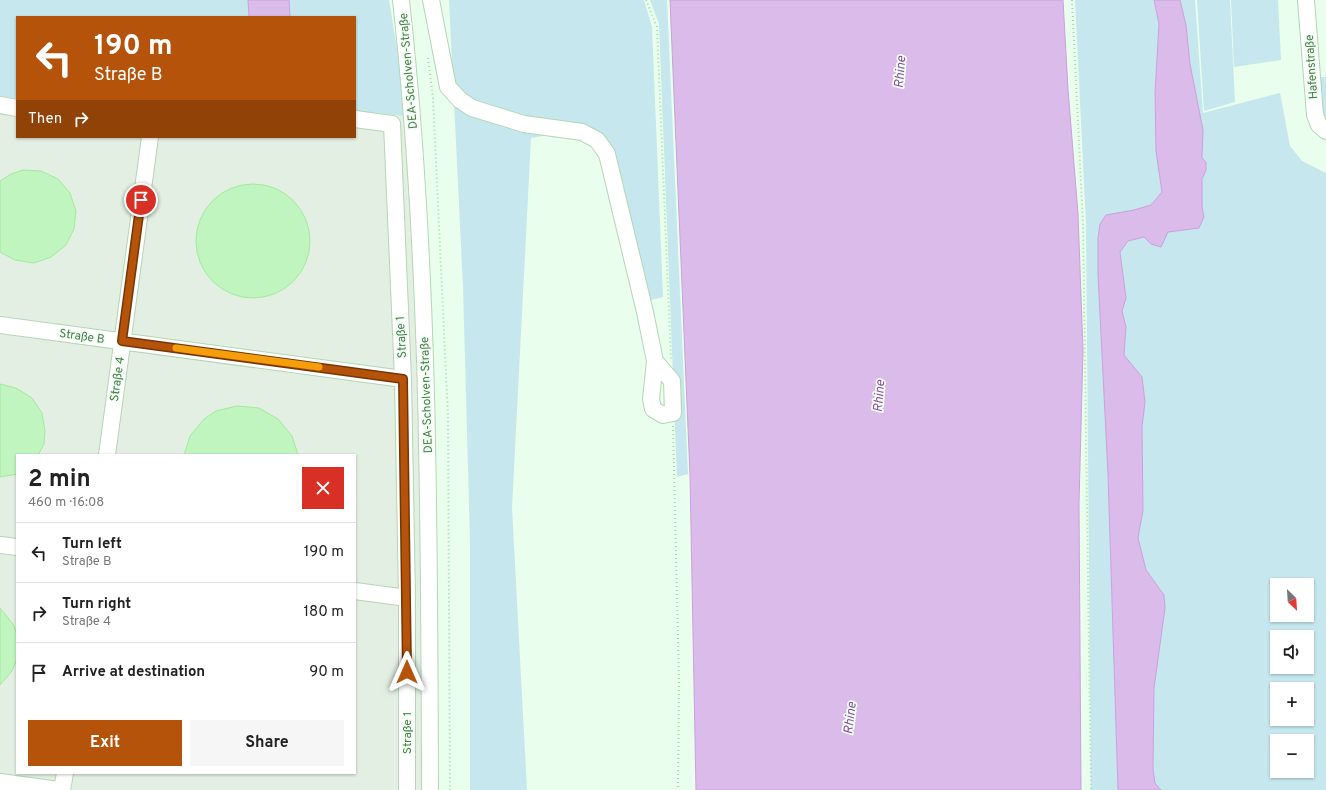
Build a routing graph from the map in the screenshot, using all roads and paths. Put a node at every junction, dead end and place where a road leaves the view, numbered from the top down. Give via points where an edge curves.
1 (401, 0) edge
2 (431, 0) edge
3 (646, 0) edge
4 (1072, 0) edge
5 (1306, 0) edge
6 (427, 53) dead end
7 (0, 105) edge
8 (16, 108) edge
9 (356, 119) edge
10 (1326, 131) edge
11 (150, 138) edge
12 (0, 325) edge
13 (122, 341) junction
14 (654, 361) junction
15 (403, 379) junction
16 (672, 381) junction
17 (673, 413) junction
18 (107, 454) edge
19 (0, 545) edge
20 (16, 547) edge
21 (356, 591) edge
22 (406, 598) junction
23 (65, 774) edge
24 (0, 782) edge
25 (61, 790) edge
26 (407, 790) edge
27 (430, 790) edge
28 (450, 790) edge
29 (678, 790) edge
30 (1091, 790) edge

1 - 27 street, DEA-Scholven-Straße via 411,91 424,302
2 - 14 street via 448,87 460,100 472,108 524,124 582,132 597,140 607,154 645,312
3 - 16 path via 657,27
4 - 30 path via 1083,224
5 - 10 street, Hafenstraße via 1315,115
6 - 28 path via 433,98 448,417
7 - 8 street
9 - 15 street, Straße 1 via 392,124
11 - 13 street, Straße 4
12 - 13 street, Straße B
13 - 15 street, Straße B
13 - 18 street, Straße 4
14 - 16 street
14 - 17 street via 651,399 653,409 663,415
15 - 22 street, Straße 1
16 - 17 street
17 - 29 path via 679,673
19 - 20 street
21 - 22 street
22 - 26 street, Straße 1
23 - 25 street
24 - 25 street

